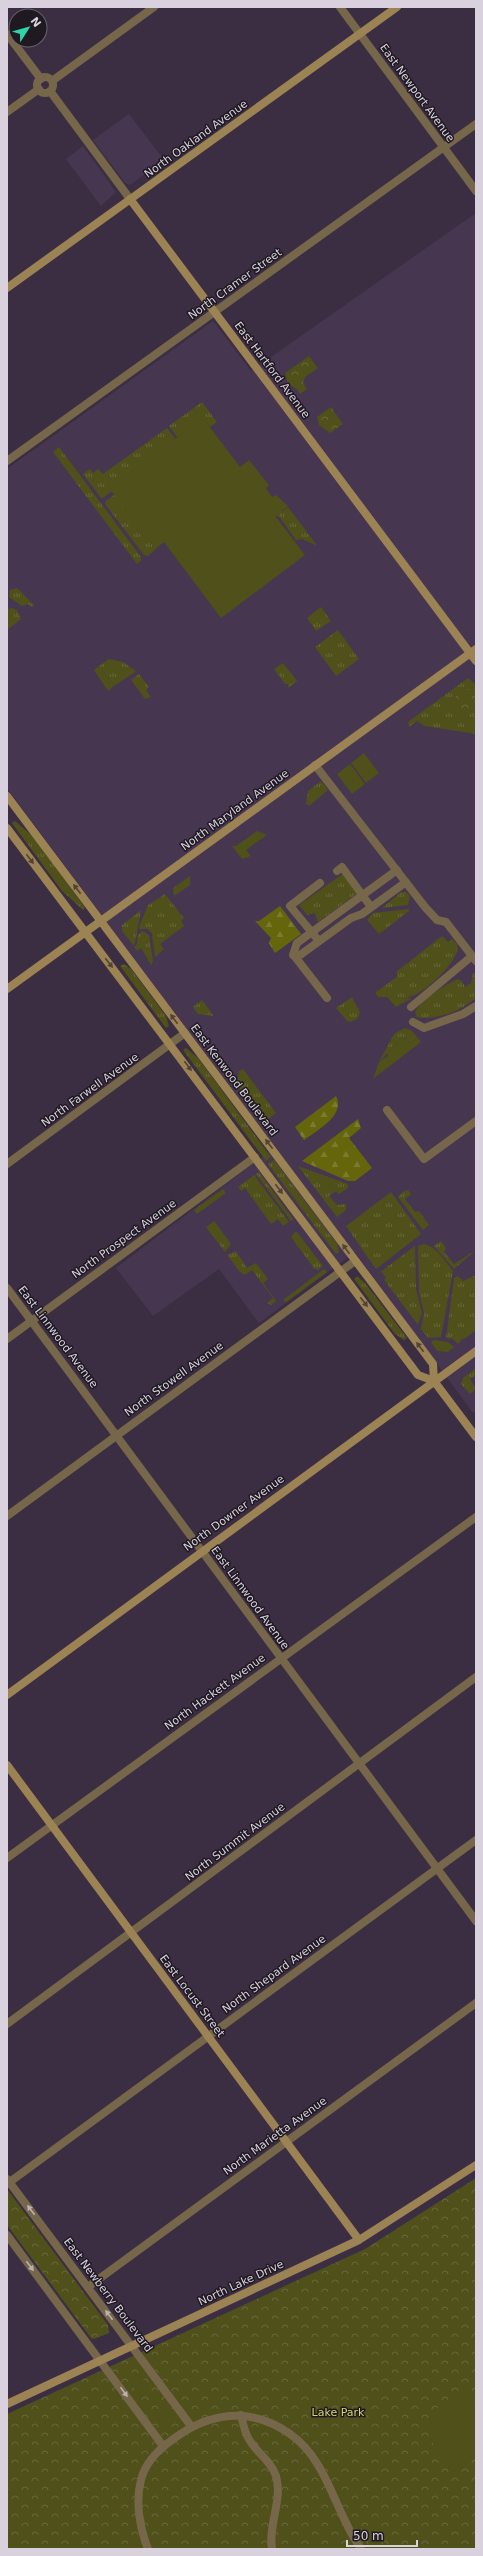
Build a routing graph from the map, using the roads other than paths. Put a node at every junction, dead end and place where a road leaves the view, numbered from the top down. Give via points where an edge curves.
1 (154, 7) edge
2 (340, 7) edge
3 (397, 7) edge
4 (7, 34) edge
5 (360, 34) junction
6 (40, 79) junction
7 (52, 81) junction
8 (39, 89) junction
9 (50, 91) junction
10 (7, 112) edge
11 (476, 124) edge
12 (443, 147) junction
13 (476, 191) edge
14 (130, 200) junction
15 (7, 288) edge
16 (214, 312) junction
17 (7, 460) edge
18 (473, 651) edge
19 (476, 661) edge
20 (315, 765) junction
21 (7, 796) edge
22 (10, 805) edge
23 (7, 828) edge
24 (397, 870) junction
25 (337, 871) dead end
26 (406, 882) junction
27 (320, 883) dead end
28 (363, 895) junction
29 (371, 907) junction
30 (100, 921) junction
31 (312, 931) junction
32 (85, 932) junction
33 (319, 941) junction
34 (296, 958) junction
35 (474, 959) edge
36 (7, 989) edge
37 (326, 998) dead end
38 (476, 1006) edge
39 (411, 1007) dead end
40 (413, 1022) dead end
41 (185, 1034) junction
42 (171, 1044) junction
43 (387, 1110) dead end
44 (476, 1121) edge
45 (255, 1158) junction
46 (7, 1164) edge
47 (355, 1261) junction
48 (340, 1271) junction
49 (7, 1288) edge
50 (32, 1321) junction
51 (7, 1339) edge
52 (476, 1352) edge
53 (434, 1382) junction
54 (116, 1435) junction
55 (476, 1437) edge
56 (7, 1516) edge
57 (476, 1517) edge
58 (202, 1551) junction
59 (281, 1658) junction
60 (476, 1677) edge
61 (7, 1695) edge
62 (7, 1764) edge
63 (359, 1764) junction
64 (52, 1825) junction
65 (476, 1840) edge
66 (7, 1858) edge
67 (437, 1868) junction
68 (476, 1922) edge
69 (132, 1933) junction
70 (476, 2003) edge
71 (7, 2024) edge
72 (208, 2036) junction
73 (286, 2141) junction
74 (476, 2165) edge
75 (8, 2181) edge
76 (7, 2234) edge
77 (359, 2240) junction
78 (88, 2287) junction
79 (132, 2346) junction
80 (100, 2361) junction
81 (7, 2404) edge
82 (241, 2415) junction
83 (191, 2426) junction
84 (163, 2446) junction
85 (148, 2549) edge
86 (272, 2549) edge
87 (361, 2549) edge

1 - 7 street
2 - 5 street, East Newport Avenue
3 - 5 street, North Oakland Avenue
4 - 6 street
5 - 12 street, East Newport Avenue
5 - 14 street, North Oakland Avenue
6 - 7 street via 48,78
6 - 8 street
7 - 9 street
8 - 9 street via 44,92
8 - 10 street
9 - 14 street, East Hartford Avenue
11 - 12 street, North Cramer Street
12 - 13 street, East Newport Avenue
12 - 16 street, North Cramer Street
14 - 15 street, North Oakland Avenue
14 - 16 street, East Hartford Avenue
16 - 17 street, North Cramer Street
16 - 18 street, East Hartford Avenue
18 - 19 street, East Hartford Avenue
18 - 20 street, North Maryland Avenue
20 - 24 street
20 - 30 street, North Maryland Avenue
21 - 22 street, East Kenwood Boulevard
30 -> 22 street, East Kenwood Boulevard
23 -> 32 street
24 - 26 street
24 - 28 street
25 - 28 street via 342,867
26 - 29 street
26 - 35 street via 436,920 446,922
27 - 31 street via 290,906
28 - 29 street
28 - 31 street
29 - 33 street
30 - 32 street, North Maryland Avenue
41 -> 30 street, East Kenwood Boulevard
31 - 33 street
31 - 34 street via 297,943 293,955
32 - 36 street, North Maryland Avenue
32 -> 42 street
33 - 34 street
34 - 37 street
35 - 39 street
38 - 40 street via 464,1014 424,1028
41 - 42 street, North Farwell Avenue
47 -> 41 street, East Kenwood Boulevard
42 -> 45 street
42 - 46 street, North Farwell Avenue
43 - 44 street via 424,1160
45 -> 48 street
45 - 50 street, North Prospect Avenue
47 - 48 street, North Stowell Avenue
53 -> 47 street, East Kenwood Boulevard via 433,1364
48 -> 53 street via 418,1374
48 - 54 street, North Stowell Avenue
49 - 50 street, East Linnwood Avenue
50 - 51 street, North Prospect Avenue
50 - 54 street, East Linnwood Avenue
52 - 53 street, North Downer Avenue
53 - 55 street
53 - 58 street, North Downer Avenue
54 - 56 street, North Stowell Avenue
54 - 58 street, East Linnwood Avenue
57 - 59 street, North Hackett Avenue
58 - 59 street, East Linnwood Avenue
58 - 61 street, North Downer Avenue
59 - 63 street, East Linnwood Avenue
59 - 64 street, North Hackett Avenue
60 - 63 street, North Summit Avenue
62 - 64 street, East Locust Street
63 - 67 street, East Linnwood Avenue
63 - 69 street, North Summit Avenue
64 - 66 street, North Hackett Avenue
64 - 69 street, East Locust Street
65 - 67 street, North Shepard Avenue
67 - 68 street, East Linnwood Avenue
67 - 72 street, North Shepard Avenue
69 - 71 street, North Summit Avenue
69 - 72 street, East Locust Street
70 - 73 street, North Marietta Avenue
72 - 73 street, East Locust Street
72 - 75 street, North Shepard Avenue
73 - 77 street, East Locust Street
73 - 78 street, North Marietta Avenue
74 - 77 street, North Lake Drive
78 -> 75 street, East Newberry Boulevard
76 -> 80 street
77 - 79 street, North Lake Drive
79 -> 78 street, East Newberry Boulevard
79 - 80 street, North Lake Drive
79 - 83 street, East Newberry Boulevard
80 - 81 street, North Lake Drive
80 -> 84 street
82 - 83 street via 208,2419
82 - 86 street via 248,2439 263,2454 276,2475 278,2495 272,2530
82 - 87 street via 270,2423 289,2433 305,2446
83 - 84 street
84 - 85 street via 146,2468 139,2488 140,2519

